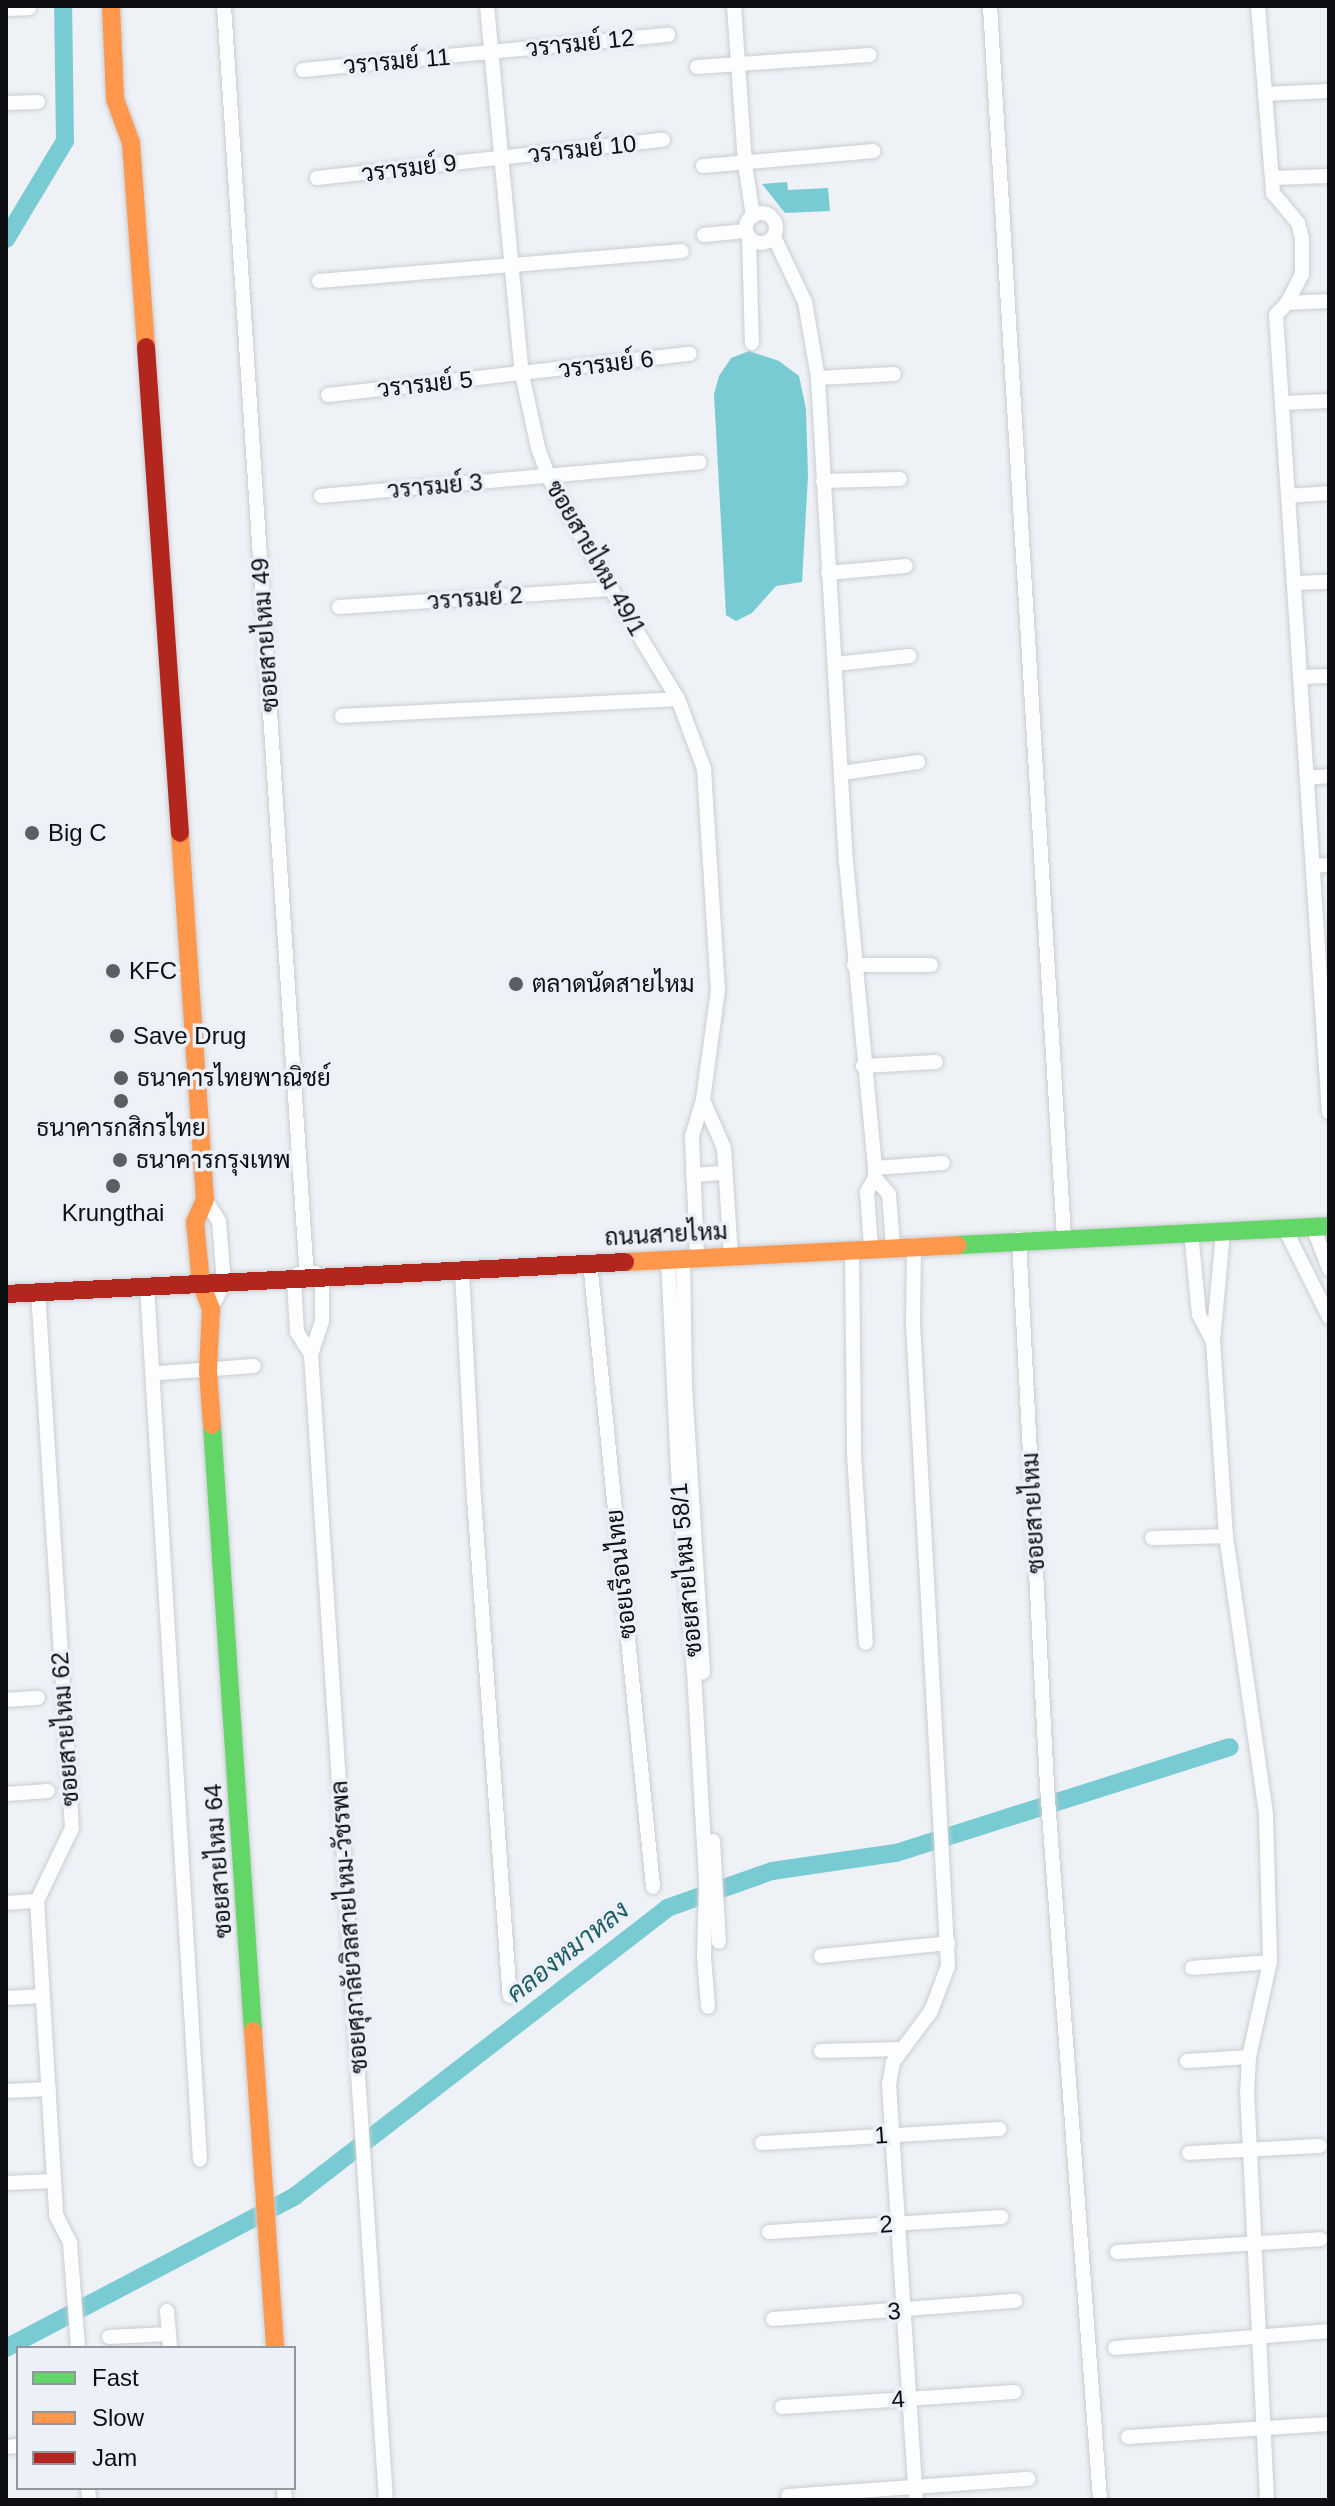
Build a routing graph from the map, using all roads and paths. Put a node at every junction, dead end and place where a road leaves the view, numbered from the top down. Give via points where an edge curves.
1 (111, 6) edge
2 (224, 6) edge
3 (487, 6) edge
4 (734, 6) edge
5 (990, 6) edge
6 (1258, 6) edge
7 (29, 8) dead end
8 (6, 9) edge
9 (668, 35) dead end
10 (491, 52) junction
11 (870, 55) dead end
12 (738, 64) junction
13 (697, 67) dead end
14 (303, 70) dead end
15 (1328, 91) edge
16 (1265, 94) junction
17 (38, 102) dead end
18 (6, 103) edge
19 (663, 140) dead end
20 (873, 151) dead end
21 (501, 157) junction
22 (745, 164) junction
23 (703, 166) dead end
24 (1329, 176) edge
25 (317, 178) dead end
26 (1272, 178) junction
27 (753, 216) junction
28 (704, 235) dead end
29 (747, 235) junction
30 (774, 237) junction
31 (682, 251) dead end
32 (511, 264) junction
33 (319, 281) dead end
34 (1329, 301) edge
35 (1287, 303) junction
36 (752, 343) dead end
37 (690, 354) dead end
38 (522, 374) junction
39 (894, 374) dead end
40 (818, 378) junction
41 (328, 395) dead end
42 (1329, 401) edge
43 (1282, 403) junction
44 (699, 462) dead end
45 (548, 476) junction
46 (900, 479) dead end
47 (823, 481) junction
48 (1329, 493) edge
49 (321, 496) dead end
50 (1288, 496) junction
51 (906, 566) dead end
52 (828, 573) junction
53 (1329, 582) edge
54 (1294, 583) junction
55 (611, 589) junction
56 (339, 607) dead end
57 (910, 656) dead end
58 (835, 664) junction
59 (1329, 676) edge
60 (1300, 677) junction
61 (678, 699) junction
62 (342, 716) dead end
63 (918, 762) dead end
64 (842, 773) junction
65 (1329, 776) edge
66 (1307, 778) junction
67 (1329, 865) edge
68 (1313, 866) junction
69 (1324, 958) edge
70 (854, 965) junction
71 (931, 965) dead end
72 (1327, 1048) edge
73 (936, 1062) dead end
74 (863, 1066) junction
75 (703, 1100) junction
76 (1329, 1112) edge
77 (943, 1163) dead end
78 (723, 1173) junction
79 (875, 1173) junction
80 (693, 1175) junction
81 (205, 1199) junction
82 (1284, 1227) junction
83 (1321, 1227) edge
84 (1191, 1232) junction
85 (1223, 1232) junction
86 (1064, 1238) junction
87 (1019, 1239) junction
88 (914, 1245) junction
89 (893, 1246) junction
90 (871, 1247) junction
91 (852, 1249) junction
92 (731, 1255) junction
93 (683, 1257) junction
94 (590, 1262) junction
95 (1329, 1269) edge
96 (462, 1271) junction
97 (300, 1272) junction
98 (322, 1278) junction
99 (201, 1283) junction
100 (224, 1283) junction
101 (147, 1286) junction
102 (38, 1291) junction
103 (6, 1294) edge
104 (211, 1309) junction
105 (1329, 1317) edge
106 (1213, 1341) junction
107 (311, 1354) junction
108 (254, 1366) dead end
109 (208, 1371) junction
110 (160, 1373) dead end
111 (1226, 1536) junction
112 (1152, 1538) dead end
113 (866, 1643) dead end
114 (38, 1698) dead end
115 (6, 1700) edge
116 (48, 1791) dead end
117 (6, 1794) edge
118 (653, 1887) dead end
119 (37, 1901) junction
120 (6, 1903) edge
121 (711, 1927) junction
122 (719, 1942) dead end
123 (948, 1943) junction
124 (821, 1956) dead end
125 (1270, 1962) junction
126 (1192, 1968) dead end
127 (43, 1996) junction
128 (510, 1996) dead end
129 (6, 1998) edge
130 (708, 2007) dead end
131 (900, 2049) junction
132 (821, 2051) dead end
133 (1249, 2057) junction
134 (1187, 2061) dead end
135 (49, 2089) junction
136 (6, 2091) edge
137 (1000, 2129) dead end
138 (890, 2134) junction
139 (762, 2143) dead end
140 (1320, 2146) dead end
141 (1249, 2148) junction
142 (1189, 2153) dead end
143 (200, 2159) dead end
144 (54, 2181) junction
145 (6, 2183) edge
146 (1002, 2217) dead end
147 (897, 2223) junction
148 (769, 2232) dead end
149 (1321, 2239) dead end
150 (1254, 2243) junction
151 (1117, 2252) dead end
152 (1015, 2301) dead end
153 (167, 2311) dead end
154 (903, 2311) junction
155 (773, 2319) dead end
156 (1329, 2331) edge
157 (109, 2337) dead end
158 (1258, 2337) junction
159 (169, 2341) edge
160 (78, 2346) edge
161 (275, 2346) edge
162 (1115, 2348) dead end
163 (1015, 2392) dead end
164 (909, 2398) junction
165 (782, 2407) dead end
166 (1329, 2424) edge
167 (1263, 2427) junction
168 (1128, 2437) dead end
169 (1028, 2479) dead end
170 (916, 2494) edge
171 (788, 2496) dead end
172 (386, 2500) edge
173 (1100, 2500) edge
174 (1267, 2500) edge

1 - 81 street via 115,99 133,164
2 - 97 street, ซอยสายไหม 49
3 - 10 street, ซอยสายไหม 49/1
4 - 12 street
5 - 86 street
6 - 16 street
7 - 8 street
9 - 10 street, วรารมย์ 12
10 - 14 street, วรารมย์ 11
10 - 21 street, ซอยสายไหม 49/1
11 - 12 street
12 - 13 street
12 - 22 street
15 - 16 street
16 - 26 street
17 - 18 street
19 - 21 street, วรารมย์ 10
20 - 22 street
21 - 25 street, วรารมย์ 9
21 - 32 street, ซอยสายไหม 49/1
22 - 23 street
22 - 27 street
24 - 26 street
26 - 35 street via 1273,193 1298,223 1302,238 1302,274
27 - 29 street
27 - 30 street via 770,216 776,226
28 - 29 street
29 - 30 street via 762,244
29 - 36 street
30 - 40 street via 805,302
31 - 32 street
32 - 33 street
32 - 38 street, ซอยสายไหม 49/1
34 - 35 street
35 - 43 street via 1276,315
37 - 38 street, วรารมย์ 6
38 - 41 street, วรารมย์ 5
38 - 45 street, ซอยสายไหม 49/1
39 - 40 street
40 - 47 street
42 - 43 street
43 - 50 street
44 - 45 street, วรารมย์ 3
45 - 49 street, วรารมย์ 3
45 - 55 street, ซอยสายไหม 49/1
46 - 47 street
47 - 52 street
48 - 50 street
50 - 54 street
51 - 52 street
52 - 58 street
53 - 54 street
54 - 60 street
55 - 56 street, วรารมย์ 2
55 - 61 street, ซอยสายไหม 49/1
57 - 58 street
58 - 64 street
59 - 60 street
60 - 66 street
61 - 62 street
61 - 75 street, ซอยสายไหม 49/1 via 704,769 718,990
63 - 64 street
64 - 70 street
65 - 66 street
66 - 68 street
67 - 68 street
68 - 69 street
69 - 72 street
70 - 71 street
70 - 74 street
72 - 76 street
73 - 74 street
74 - 79 street
75 - 78 street via 724,1148
75 - 80 street, ซอยสายไหม 49/1 via 692,1137
77 - 79 street
78 - 80 street
78 - 92 street
79 - 89 street via 889,1194
79 - 90 street via 867,1192
80 - 93 street, ซอยสายไหม 49/1
81 - 99 street via 195,1222
81 - 100 street via 219,1221
82 - 83 street, ถนนสายไหม
82 - 85 street, ถนนสายไหม
82 - 105 street
83 - 95 street
84 - 85 street, ถนนสายไหม
84 - 86 street, ถนนสายไหม
84 - 106 street via 1199,1315
85 - 106 street
86 - 87 street, ถนนสายไหม
87 - 88 street, ถนนสายไหม
87 - 173 street, ซอยสายไหม via 1047,1786
88 - 89 street, ถนนสายไหม
88 - 123 street via 913,1324
89 - 90 street, ถนนสายไหม
90 - 91 street, ถนนสายไหม
91 - 92 street, ถนนสายไหม
91 - 113 street via 854,1454
92 - 93 street, ถนนสายไหม
93 - 94 street, ถนนสายไหม
93 - 121 street, ซอยสายไหม 58/1 via 679,1489
94 - 96 street, ถนนสายไหม
94 - 118 street, ซอยเรือนไทย
96 - 98 street, ถนนสายไหม
96 - 128 street
97 - 98 street, ถนนสายไหม
97 - 100 street, ถนนสายไหม
97 - 107 street, ซอยสายไหม 49 via 297,1332
98 - 107 street via 322,1321
99 - 100 street, ถนนสายไหม
99 - 101 street, ถนนสายไหม
99 - 104 street
100 - 104 street
101 - 102 street, ถนนสายไหม
101 - 143 street, ซอยสายไหม 64
102 - 103 street, ถนนสายไหม
102 - 119 street, ซอยสายไหม 62 via 72,1828
104 - 109 street, ซอยสายไหม 64
106 - 111 street
107 - 172 street, ซอยศุภาลัยวิลสายไหม-วัชรพล
108 - 109 street
109 - 110 street
109 - 161 street, ซอยสายไหม 64
111 - 112 street
111 - 125 street via 1266,1815
114 - 115 street
116 - 117 street
119 - 120 street
119 - 127 street, ซอยสายไหม 62
121 - 122 street
121 - 130 street
123 - 124 street
123 - 131 street via 948,1966 937,1998
125 - 126 street
125 - 133 street
127 - 129 street
127 - 135 street, ซอยสายไหม 62
131 - 132 street
131 - 138 street via 890,2071
133 - 134 street
133 - 141 street
135 - 136 street
135 - 144 street, ซอยสายไหม 62
137 - 138 street, 1
138 - 139 street, 1
138 - 147 street
140 - 141 street
141 - 142 street
141 - 150 street
144 - 145 street
144 - 160 street, ซอยสายไหม 62 via 56,2215 70,2243
146 - 147 street, 2
147 - 148 street, 2
147 - 154 street
149 - 150 street
150 - 151 street
150 - 158 street
152 - 154 street, 3
153 - 159 street
154 - 155 street, 3
154 - 164 street
156 - 158 street
157 - 159 street
158 - 162 street
158 - 167 street
163 - 164 street, 4
164 - 165 street, 4
164 - 170 street
166 - 167 street
167 - 168 street
167 - 174 street
169 - 170 street
170 - 171 street

